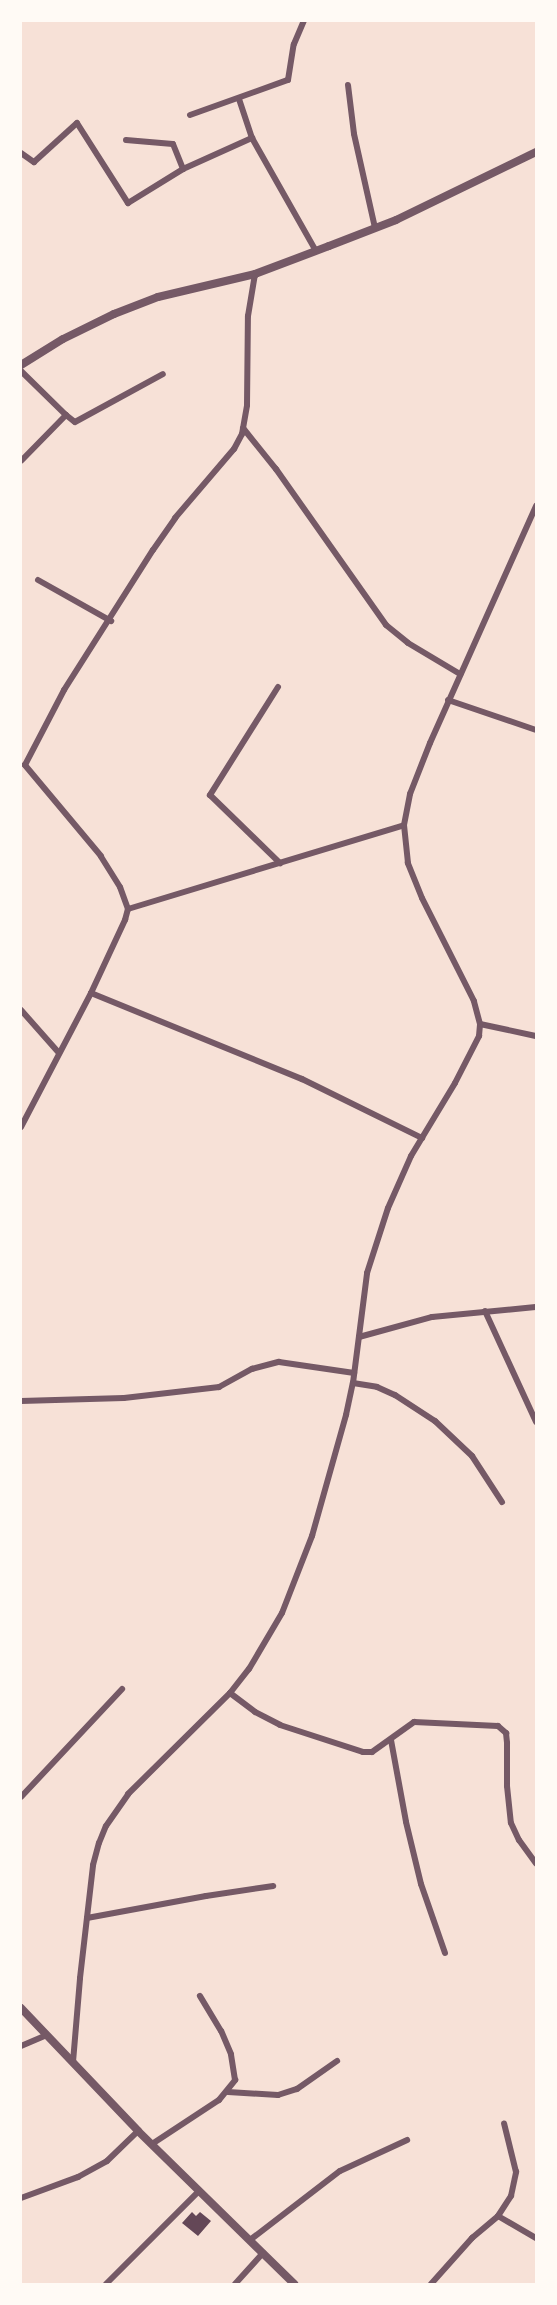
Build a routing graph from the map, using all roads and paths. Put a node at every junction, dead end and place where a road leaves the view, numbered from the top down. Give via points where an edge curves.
1 (304, 21) edge
2 (348, 85) dead end
3 (239, 99) junction
4 (190, 115) dead end
5 (252, 138) junction
6 (126, 140) dead end
7 (536, 152) edge
8 (21, 153) edge
9 (183, 169) junction
10 (375, 228) junction
11 (316, 251) junction
12 (255, 274) junction
13 (21, 364) edge
14 (21, 372) edge
15 (163, 374) dead end
16 (66, 415) junction
17 (243, 428) junction
18 (21, 461) edge
19 (536, 506) edge
20 (38, 580) dead end
21 (111, 621) junction
22 (460, 674) junction
23 (278, 687) dead end
24 (448, 700) junction
25 (536, 730) edge
26 (23, 764) edge
27 (404, 825) junction
28 (280, 863) junction
29 (128, 909) junction
30 (91, 993) junction
31 (21, 1010) edge
32 (480, 1024) junction
33 (536, 1036) edge
34 (58, 1053) junction
35 (21, 1127) edge
36 (422, 1138) junction
37 (536, 1307) edge
38 (485, 1311) junction
39 (359, 1337) junction
40 (354, 1373) junction
41 (353, 1383) junction
42 (21, 1401) edge
43 (536, 1422) edge
44 (502, 1502) dead end
45 (122, 1689) dead end
46 (230, 1693) junction
47 (391, 1740) junction
48 (21, 1797) edge
49 (536, 1863) edge
50 (273, 1886) dead end
51 (87, 1918) junction
52 (445, 1953) dead end
53 (200, 1996) dead end
54 (21, 2008) edge
55 (47, 2035) junction
56 (21, 2046) edge
57 (337, 2061) dead end
58 (73, 2062) junction
59 (228, 2092) junction
60 (504, 2123) dead end
61 (138, 2131) junction
62 (407, 2140) dead end
63 (152, 2144) junction
64 (199, 2191) junction
65 (21, 2198) edge
66 (498, 2216) junction
67 (536, 2238) edge
68 (250, 2240) junction
69 (263, 2253) junction
70 (106, 2284) edge
71 (235, 2284) edge
72 (294, 2284) edge
73 (431, 2284) edge

1 - 3 street via 294,44 288,80
2 - 10 street via 354,134
3 - 4 street
3 - 5 street
5 - 9 street
5 - 11 street
6 - 9 street via 173,144
7 - 10 street
8 - 9 street via 34,162 76,123 128,203
10 - 11 street
11 - 12 street
12 - 13 street via 158,297 63,339
12 - 17 street via 248,316
14 - 16 street
15 - 16 street via 75,422
16 - 18 street
17 - 21 street via 234,449 175,518
17 - 22 street via 386,625
19 - 22 street
20 - 21 street
21 - 26 street via 64,690
22 - 24 street
23 - 28 street via 210,795
24 - 25 street
24 - 27 street via 410,794
26 - 29 street via 101,856
27 - 28 street
27 - 32 street via 408,863 474,1001
28 - 29 street
29 - 30 street
30 - 34 street
30 - 36 street via 302,1079
31 - 34 street
32 - 33 street
32 - 36 street via 474,1049
34 - 35 street
36 - 39 street via 399,1181 375,1245 367,1273
37 - 38 street
38 - 39 street via 410,1321
38 - 43 street
39 - 40 street
40 - 41 street
40 - 42 street via 279,1362 252,1369 219,1387 124,1398
41 - 44 street via 396,1395 435,1421 471,1456
41 - 46 street via 312,1536 294,1587 267,1642
45 - 48 street
46 - 47 street via 280,1725 339,1746 372,1752
46 - 51 street via 116,1809 99,1843
47 - 49 street via 405,1725 414,1722 491,1724 503,1728 511,1823
47 - 52 street via 421,1884
50 - 51 street
51 - 58 street
53 - 59 street via 231,2055 235,2080
54 - 55 street
55 - 56 street
55 - 58 street
57 - 59 street via 297,2089 278,2095
58 - 61 street
59 - 63 street
60 - 66 street via 516,2172 511,2196
61 - 63 street
61 - 65 street via 107,2161 78,2177
62 - 68 street via 340,2171
63 - 64 street
64 - 68 street
64 - 70 street
66 - 67 street
66 - 73 street via 472,2238
68 - 69 street
69 - 71 street
69 - 72 street

